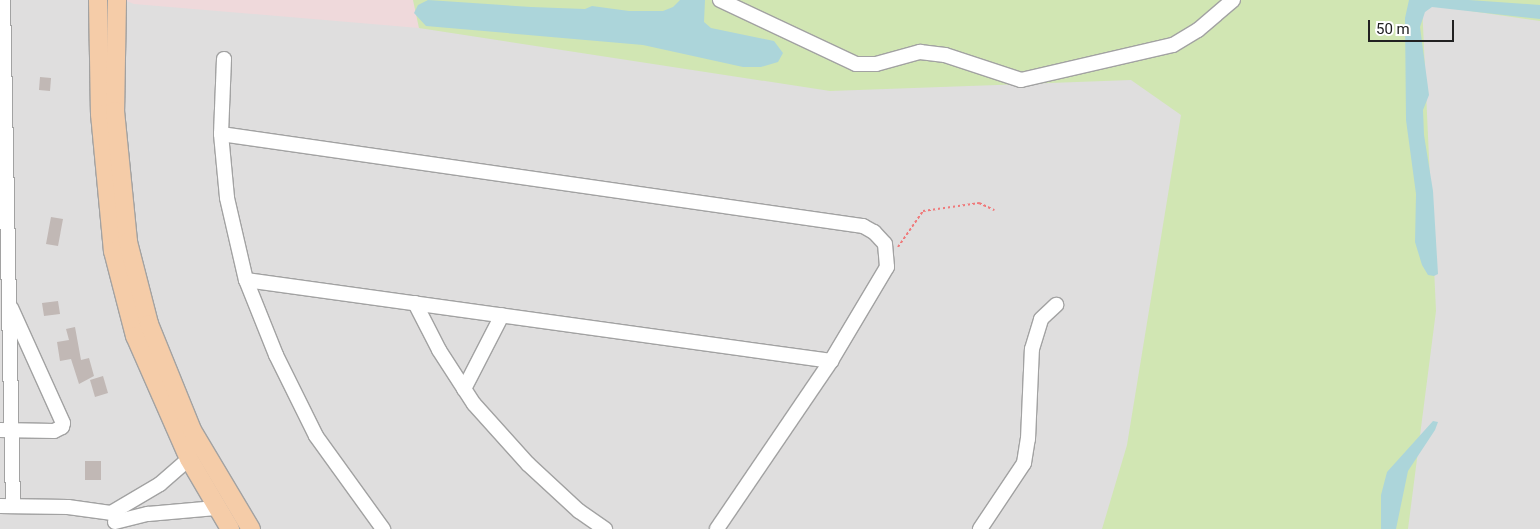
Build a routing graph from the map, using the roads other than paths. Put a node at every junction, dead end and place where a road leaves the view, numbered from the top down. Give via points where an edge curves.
1 (3, 0) edge
2 (98, 0) edge
3 (117, 0) edge
4 (720, 0) edge
5 (1233, 0) edge
6 (2, 56) edge
7 (224, 59) dead end
8 (2, 125) edge
9 (221, 134) junction
10 (3, 198) edge
11 (4, 279) edge
12 (246, 280) junction
13 (9, 303) junction
14 (415, 303) junction
15 (1056, 305) dead end
16 (502, 315) junction
17 (5, 351) edge
18 (831, 361) junction
19 (464, 389) junction
20 (6, 430) edge
21 (189, 459) junction
22 (6, 506) edge
23 (216, 508) junction
24 (112, 521) edge
25 (230, 529) edge
26 (251, 529) edge
27 (383, 529) edge
28 (605, 529) edge
29 (717, 529) edge
30 (980, 529) edge

1 - 6 street
2 - 21 main road via 100,114 113,251 135,336
3 - 26 main road via 115,111 128,242 149,324 192,430
4 - 5 street via 856,64 876,64 920,52 945,55 1021,80 1173,44 1198,30
6 - 8 street
7 - 9 street
8 - 10 street
9 - 12 street via 227,198
9 - 18 street via 863,226 885,244 887,267
10 - 11 street
11 - 13 street
12 - 14 street
12 - 27 street via 276,355 316,436
13 - 17 street
13 - 20 street via 63,423 54,431
14 - 16 street
14 - 19 street
15 - 30 street via 1041,319 1032,350 1024,463
16 - 18 street
16 - 19 street
17 - 20 street
18 - 29 street
19 - 28 street via 528,464 579,511
20 - 22 street
21 - 23 main road
21 - 24 street
22 - 24 street via 68,507
23 - 24 street
23 - 25 main road

